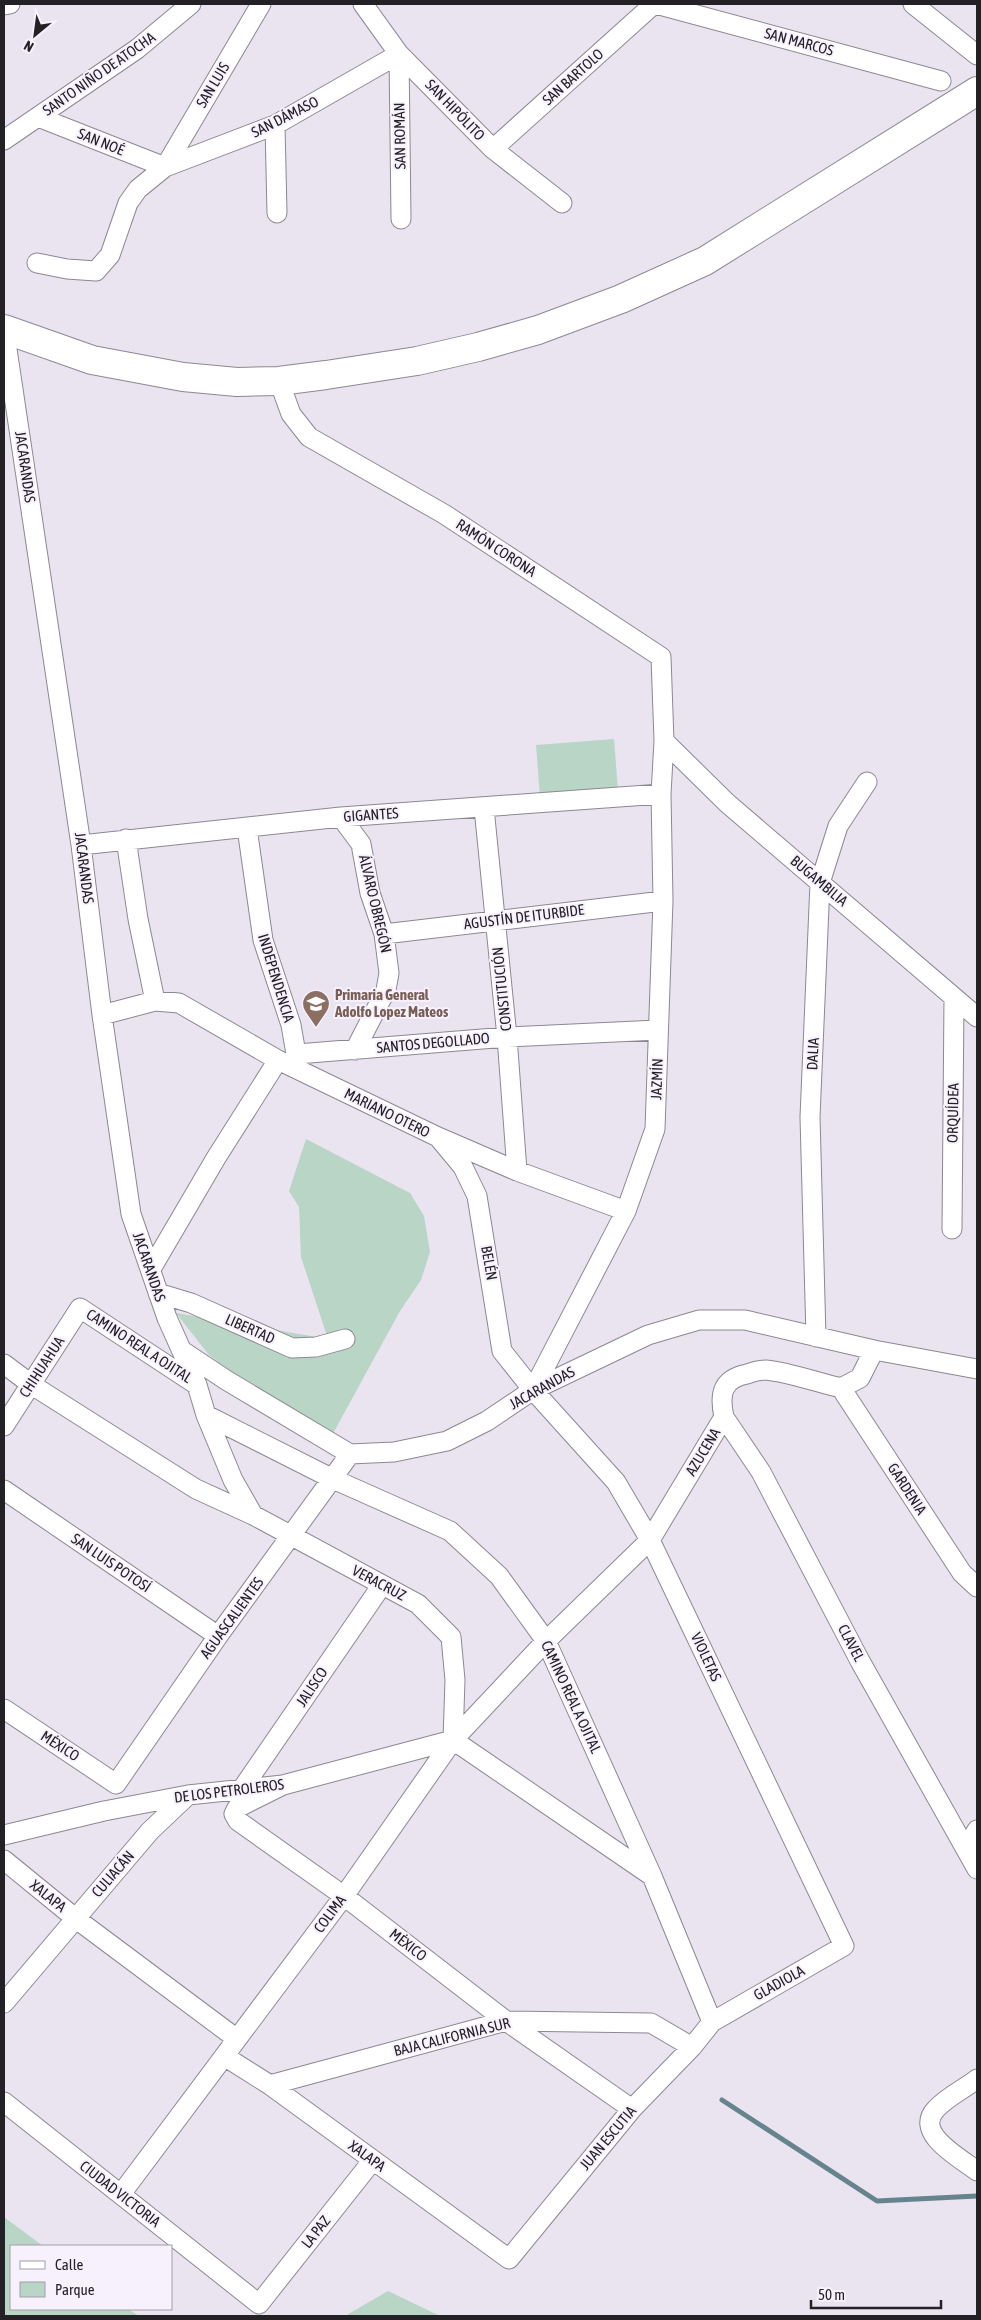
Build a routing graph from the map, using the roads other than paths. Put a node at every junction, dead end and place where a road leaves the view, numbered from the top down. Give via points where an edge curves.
1 (10, 4) edge
2 (191, 4) edge
3 (261, 4) edge
4 (363, 4) edge
5 (655, 4) edge
6 (913, 4) edge
7 (4, 5) edge
8 (399, 54) junction
9 (977, 55) edge
10 (941, 81) dead end
11 (976, 94) edge
12 (38, 117) junction
13 (275, 125) junction
14 (4, 140) edge
15 (493, 149) junction
16 (165, 167) junction
17 (562, 203) dead end
18 (277, 214) dead end
19 (401, 219) dead end
20 (37, 263) dead end
21 (4, 329) edge
22 (279, 381) junction
23 (664, 740) junction
24 (867, 782) dead end
25 (661, 794) junction
26 (484, 808) junction
27 (341, 817) junction
28 (247, 828) junction
29 (126, 839) junction
30 (81, 845) junction
31 (820, 883) junction
32 (663, 901) junction
33 (495, 920) junction
34 (384, 934) junction
35 (954, 998) junction
36 (156, 1001) junction
37 (102, 1015) junction
38 (977, 1017) edge
39 (658, 1030) junction
40 (507, 1037) junction
41 (354, 1050) junction
42 (278, 1060) junction
43 (298, 1061) junction
44 (438, 1137) junction
45 (517, 1171) junction
46 (626, 1211) junction
47 (952, 1228) dead end
48 (151, 1269) junction
49 (158, 1293) junction
50 (80, 1308) joint
51 (816, 1337) junction
52 (345, 1340) dead end
53 (874, 1350) junction
54 (184, 1352) junction
55 (4, 1364) edge
56 (977, 1369) edge
57 (32, 1385) junction
58 (198, 1385) junction
59 (841, 1388) junction
60 (533, 1390) junction
61 (206, 1415) junction
62 (724, 1417) junction
63 (4, 1426) edge
64 (350, 1454) junction
65 (333, 1479) junction
66 (4, 1490) edge
67 (253, 1515) junction
68 (292, 1537) junction
69 (650, 1540) junction
70 (382, 1585) junction
71 (977, 1587) edge
72 (218, 1636) junction
73 (546, 1641) junction
74 (4, 1709) edge
75 (453, 1740) junction
76 (116, 1784) joint
77 (283, 1786) junction
78 (242, 1789) junction
79 (188, 1796) junction
80 (977, 1830) edge
81 (4, 1835) edge
82 (966, 1849) junction
83 (4, 1860) edge
84 (977, 1869) edge
85 (652, 1876) junction
86 (344, 1896) junction
87 (76, 1918) junction
88 (844, 1946) joint
89 (4, 2002) edge
90 (506, 2020) junction
91 (714, 2020) junction
92 (238, 2039) junction
93 (692, 2047) junction
94 (224, 2056) junction
95 (977, 2079) edge
96 (270, 2085) junction
97 (4, 2102) edge
98 (632, 2109) junction
99 (373, 2160) junction
100 (977, 2171) edge
101 (121, 2194) junction
102 (510, 2259) joint
103 (259, 2304) joint

1 - 7 street
2 - 12 street, SANTO NIÑO DE ATOCHA via 137,49
3 - 16 street, SAN LUIS
4 - 8 street, SAN HIPÓLITO
5 - 10 street, SAN MARCOS
5 - 15 street, SAN BARTOLO
6 - 9 street
8 - 13 street, SAN DÁMASO
8 - 15 street, SAN HIPÓLITO
8 - 19 street, SAN ROMÁN
11 - 22 main road via 705,261 621,299 538,330 417,361
12 - 14 street, SANTO NIÑO DE ATOCHA
12 - 16 street, SAN NOÉ
13 - 16 street, SAN DÁMASO
13 - 18 street
15 - 17 street, SAN HIPÓLITO
16 - 20 street via 138,190 128,204 110,255 96,271
21 - 22 main road via 92,360 183,378
21 - 30 street, JACARANDAS
22 - 23 street, RAMÓN CORONA via 291,414 309,437 444,514 661,657
23 - 25 street, JAZMÍN
23 - 31 street, BUGAMBILIA via 727,803
24 - 31 street, DALIA via 838,826
25 - 26 street, GIGANTES
25 - 32 street, JAZMÍN
26 - 27 street, GIGANTES
26 - 33 street, CONSTITUCIÓN
27 - 28 street, GIGANTES
27 - 34 street, ÁLVARO OBREGÓN via 361,844 370,893
28 - 29 street, GIGANTES
28 - 43 street, INDEPENDENCIA via 263,940 291,1025
29 - 30 street, GIGANTES
29 - 36 street via 138,919
30 - 37 street, JACARANDAS
31 - 35 street, BUGAMBILIA
31 - 51 street, DALIA via 810,1118
32 - 33 street, AGUSTÍN DE ITURBIDE
32 - 39 street, JAZMÍN
33 - 34 street, AGUSTÍN DE ITURBIDE
33 - 40 street, CONSTITUCIÓN
34 - 41 street, ÁLVARO OBREGÓN via 389,973 386,990
35 - 38 street, BUGAMBILIA
35 - 47 street, ORQUÍDEA
36 - 37 street, MARIANO OTERO
36 - 42 street, MARIANO OTERO via 178,1003
37 - 48 street, JACARANDAS via 131,1214
39 - 40 street, SANTOS DEGOLLADO
39 - 46 street, JAZMÍN via 655,1129
40 - 41 street, SANTOS DEGOLLADO
40 - 45 street, CONSTITUCIÓN
41 - 43 street, SANTOS DEGOLLADO
42 - 43 street, MARIANO OTERO
42 - 48 street
43 - 44 street, MARIANO OTERO
44 - 45 street, MARIANO OTERO
44 - 60 street, BELÉN via 463,1167 477,1196 502,1351
45 - 46 street, MARIANO OTERO
46 - 60 street, JAZMÍN
48 - 49 street, JACARANDAS
49 - 52 street, LIBERTAD via 191,1303 292,1348 316,1347
49 - 54 street, JACARANDAS
50 - 57 street, CHIHUAHUA
50 - 58 street, CAMINO REAL A OJITAL
51 - 53 street, JACARANDAS
51 - 60 street, JACARANDAS via 745,1320 699,1320 648,1335
53 - 56 street, JACARANDAS
53 - 59 street via 860,1378
54 - 58 street, CAMINO REAL A OJITAL
54 - 64 street, JACARANDAS
55 - 57 street, VERACRUZ
57 - 63 street, CHIHUAHUA
57 - 67 street, VERACRUZ via 196,1489
58 - 61 street, CAMINO REAL A OJITAL
59 - 62 street, AZUCENA via 765,1370 739,1376 730,1381 723,1391
59 - 71 street, GARDENIA via 962,1573
60 - 64 street, JACARANDAS via 487,1421 447,1441 394,1452
60 - 69 street, VIOLETAS via 616,1482
61 - 65 street, CAMINO REAL A OJITAL
61 - 67 street via 233,1480
62 - 69 street, AZUCENA
62 - 82 street, CLAVEL via 761,1472 860,1661
64 - 65 street, AGUASCALIENTES
65 - 68 street, AGUASCALIENTES
65 - 73 street, CAMINO REAL A OJITAL via 450,1531 499,1576
66 - 72 street, SAN LUIS POTOSÍ
67 - 68 street, VERACRUZ
68 - 70 street, VERACRUZ
68 - 72 street, AGUASCALIENTES
69 - 73 street, AZUCENA
69 - 88 street, VIOLETAS
70 - 75 street, VERACRUZ via 418,1604 451,1637 455,1680
70 - 78 street, JALISCO
72 - 76 street, AGUASCALIENTES
73 - 75 street, COLIMA
73 - 85 street, CAMINO REAL A OJITAL
74 - 76 street, MÉXICO
75 - 77 street, DE LOS PETROLEROS
75 - 85 street
75 - 86 street, COLIMA
77 - 78 street, DE LOS PETROLEROS
77 - 86 street, MÉXICO via 237,1808 234,1814 238,1821
78 - 79 street, DE LOS PETROLEROS
79 - 81 street, DE LOS PETROLEROS via 104,1811
79 - 87 street, CULIACÁN via 150,1831
80 - 82 street
82 - 84 street, CLAVEL
83 - 87 street, XALAPA
85 - 91 street, CAMINO REAL A OJITAL
86 - 90 street, MÉXICO
86 - 92 street, COLIMA
87 - 89 street, CULIACÁN
87 - 92 street, XALAPA
88 - 91 street, GLADIOLA
90 - 93 street, BAJA CALIFORNIA SUR via 651,2023
90 - 96 street, BAJA CALIFORNIA SUR
90 - 98 street, MÉXICO
91 - 93 street, JUAN ESCUTIA
92 - 94 street, COLIMA
93 - 98 street, JUAN ESCUTIA
94 - 96 street, XALAPA
94 - 101 street, COLIMA
95 - 100 street via 937,2108 928,2125 934,2137
96 - 99 street, XALAPA
97 - 101 street, CIUDAD VICTORIA
98 - 102 street, JUAN ESCUTIA
99 - 102 street, XALAPA
99 - 103 street, LA PAZ
101 - 103 street, CIUDAD VICTORIA

